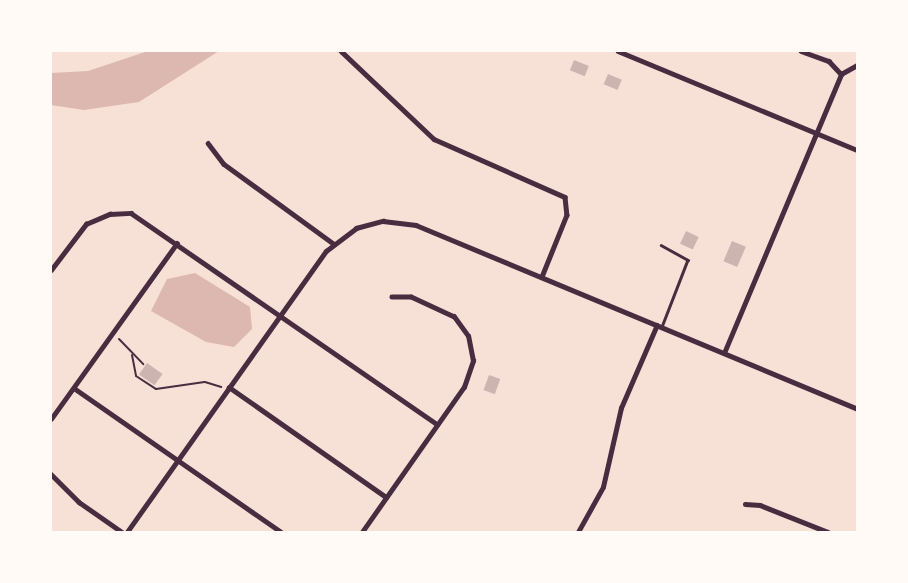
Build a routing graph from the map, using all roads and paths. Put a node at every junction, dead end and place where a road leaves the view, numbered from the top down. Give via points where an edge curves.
1 (341, 51) edge
2 (618, 51) edge
3 (801, 51) edge
4 (856, 68) edge
5 (841, 74) junction
6 (814, 132) junction
7 (208, 143) dead end
8 (857, 150) edge
9 (177, 243) junction
10 (334, 244) junction
11 (661, 244) dead end
12 (51, 270) edge
13 (541, 277) junction
14 (392, 297) dead end
15 (281, 314) junction
16 (659, 326) junction
17 (119, 339) dead end
18 (724, 353) junction
19 (132, 355) junction
20 (143, 364) dead end
21 (221, 387) dead end
22 (229, 387) junction
23 (74, 388) junction
24 (857, 409) edge
25 (51, 419) edge
26 (437, 424) junction
27 (178, 460) junction
28 (51, 474) edge
29 (386, 497) junction
30 (745, 504) dead end
31 (125, 532) edge
32 (281, 532) edge
33 (362, 532) edge
34 (578, 532) edge
35 (828, 532) edge

1 - 13 street via 434,139 565,197 567,215
2 - 6 street
3 - 5 street via 829,61
4 - 5 street
5 - 6 street
6 - 8 street
6 - 18 street
7 - 10 street via 224,164
9 - 12 street via 131,213 110,214 86,224
9 - 15 street
9 - 23 street
10 - 13 street via 356,228 398,221
10 - 15 street
11 - 16 lane via 688,260
13 - 16 street
14 - 26 street via 411,297 444,310 462,326 473,348 470,375
15 - 22 street
15 - 26 street
16 - 18 street
16 - 34 street via 621,408 603,487
17 - 19 path
18 - 24 street
19 - 20 path
19 - 21 path via 136,376 156,389 205,382
22 - 27 street
22 - 29 street
23 - 25 street
23 - 27 street
26 - 29 street
27 - 31 street
27 - 32 street
28 - 31 street via 79,502
29 - 33 street
30 - 35 street via 760,505

